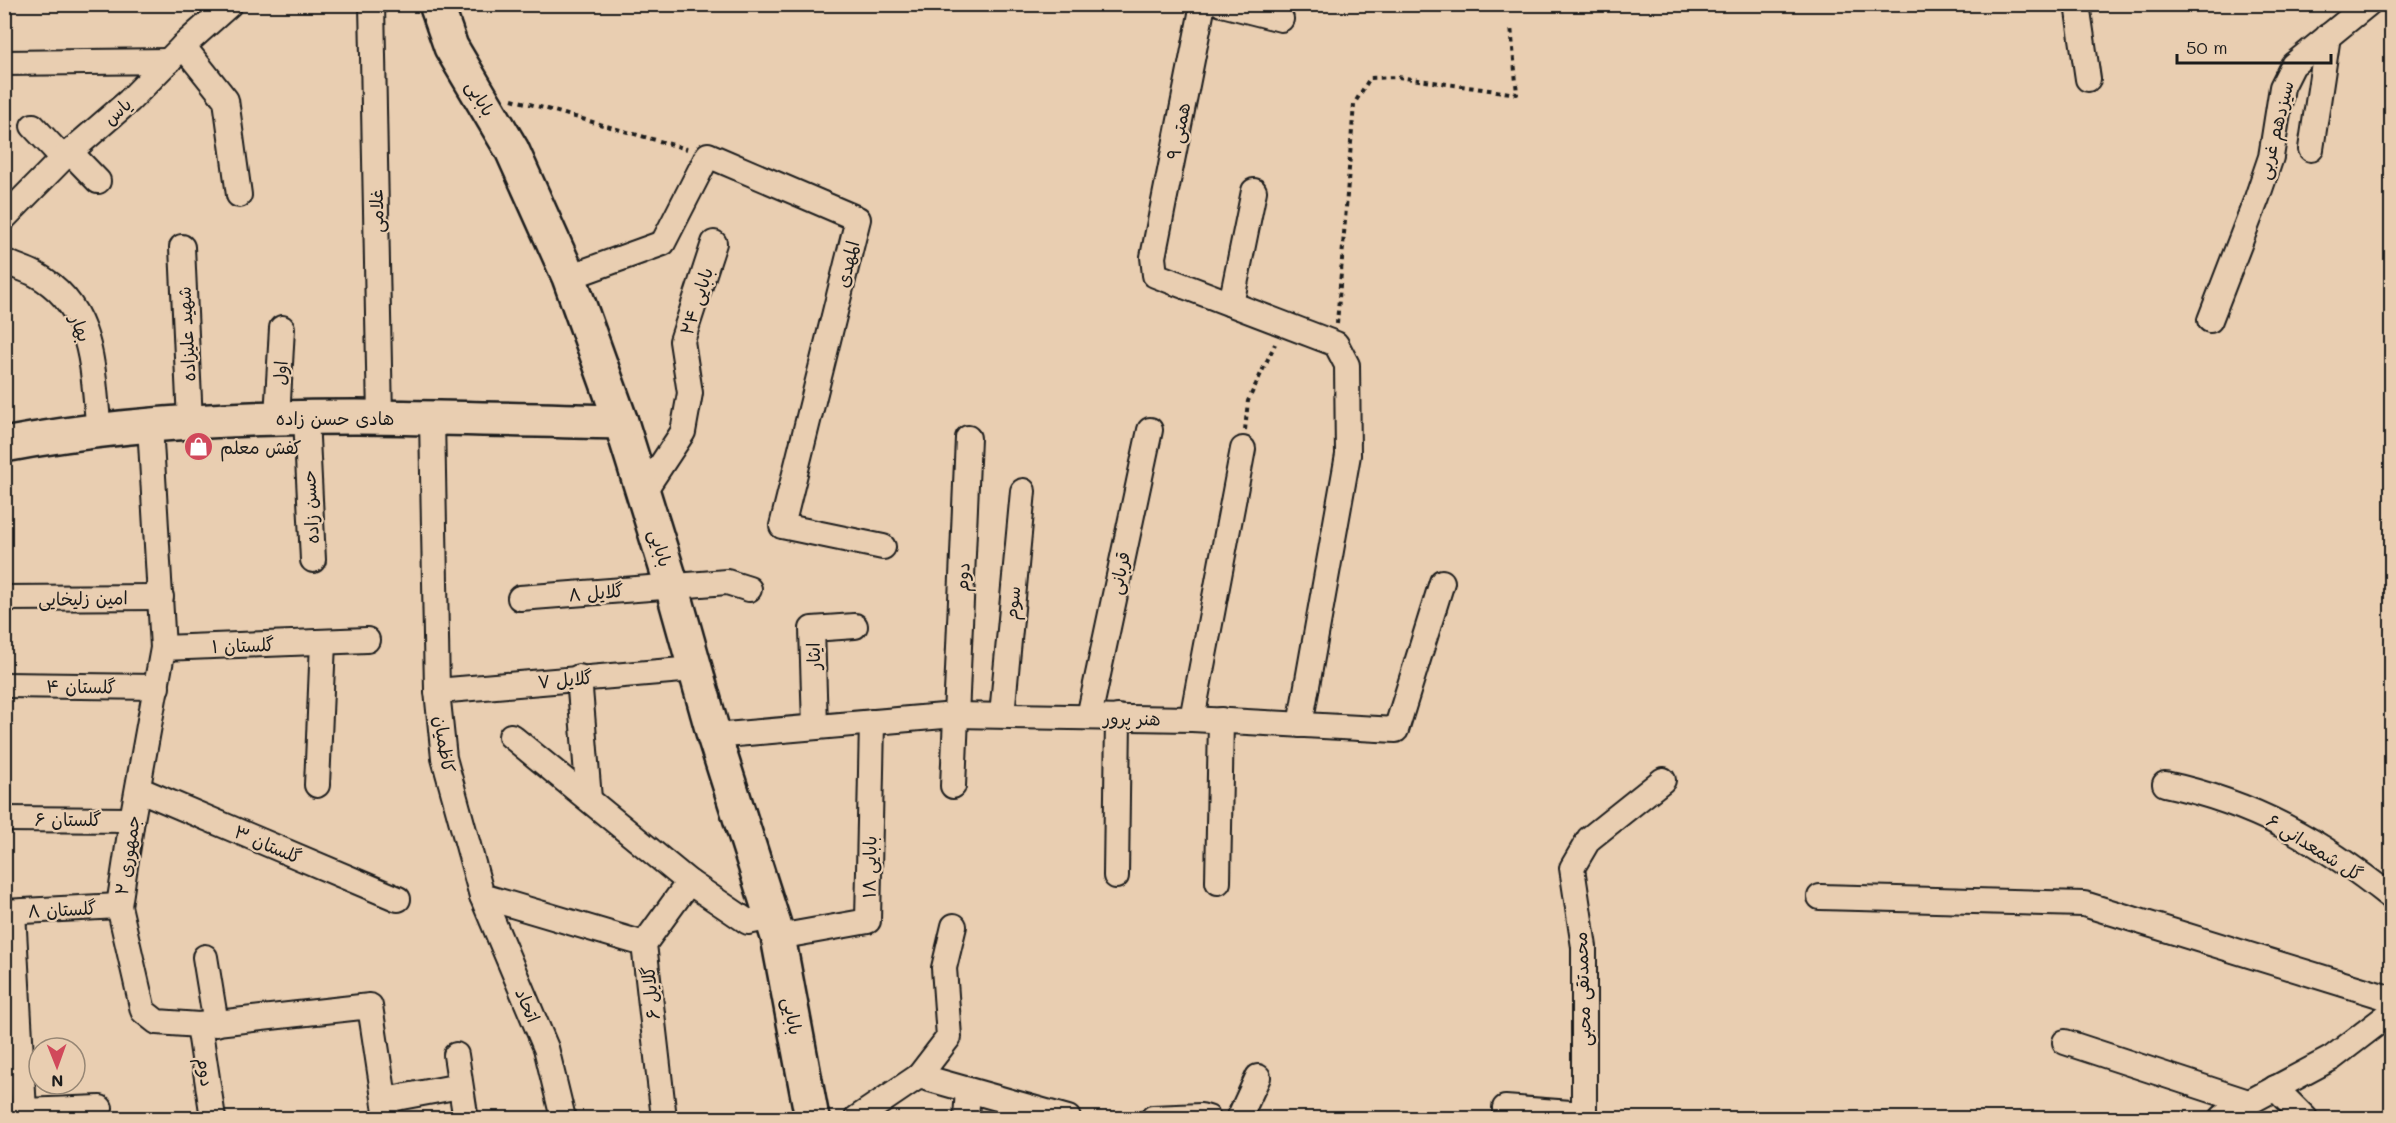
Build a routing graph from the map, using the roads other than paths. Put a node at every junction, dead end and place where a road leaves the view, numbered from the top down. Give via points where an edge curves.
1 (230, 4) edge
2 (372, 4) edge
3 (436, 4) edge
4 (1203, 4) edge
5 (1222, 4) edge
6 (2077, 4) edge
7 (2368, 4) edge
8 (1281, 18) dead end
9 (2328, 36) junction
10 (176, 53) junction
11 (4, 63) edge
12 (2088, 79) dead end
13 (33, 126) dead end
14 (2311, 149) dead end
15 (67, 155) junction
16 (98, 181) dead end
17 (1254, 191) dead end
18 (239, 195) dead end
19 (4, 218) edge
20 (714, 243) dead end
21 (182, 247) dead end
22 (4, 261) edge
23 (568, 277) junction
24 (1231, 304) junction
25 (2210, 320) dead end
26 (282, 328) dead end
27 (292, 418) junction
28 (380, 418) junction
29 (432, 418) junction
30 (190, 422) junction
31 (621, 422) junction
32 (150, 425) junction
33 (4, 429) edge
34 (1150, 430) dead end
35 (99, 431) junction
36 (50, 436) junction
37 (968, 438) dead end
38 (4, 445) edge
39 (1244, 449) road end
40 (644, 491) junction
41 (1023, 491) dead end
42 (883, 547) dead end
43 (313, 560) dead end
44 (1442, 582) dead end
45 (672, 586) junction
46 (749, 589) dead end
47 (161, 597) junction
48 (4, 598) edge
49 (520, 598) dead end
50 (855, 626) dead end
51 (367, 640) dead end
52 (323, 642) junction
53 (163, 648) junction
54 (694, 669) junction
55 (579, 677) junction
56 (4, 685) edge
57 (157, 687) junction
58 (436, 691) junction
59 (955, 715) junction
60 (1002, 715) junction
61 (1089, 717) junction
62 (1118, 717) junction
63 (1192, 719) junction
64 (1221, 720) junction
65 (872, 722) junction
66 (1300, 725) junction
67 (815, 726) junction
68 (511, 736) dead end
69 (714, 736) junction
70 (1663, 780) dead end
71 (2165, 784) dead end
72 (317, 785) dead end
73 (953, 786) dead end
74 (138, 789) junction
75 (589, 800) junction
76 (4, 819) edge
77 (132, 820) junction
78 (1116, 876) dead end
79 (690, 882) junction
80 (1218, 882) dead end
81 (482, 896) junction
82 (1820, 897) dead end
83 (2391, 898) edge
84 (398, 899) dead end
85 (119, 906) junction
86 (9, 912) edge
87 (954, 926) dead end
88 (775, 927) junction
89 (644, 944) junction
90 (205, 957) dead end
91 (2391, 999) edge
92 (2391, 1012) edge
93 (207, 1024) junction
94 (2065, 1042) dead end
95 (456, 1055) dead end
96 (919, 1076) junction
97 (1258, 1077) dead end
98 (460, 1086) junction
99 (2275, 1088) junction
100 (968, 1090) junction
101 (2248, 1102) junction
102 (99, 1108) dead end
103 (386, 1109) edge
104 (465, 1114) dead end
105 (213, 1119) edge
106 (563, 1119) edge
107 (664, 1119) edge
108 (812, 1119) edge
109 (857, 1119) edge
110 (966, 1119) edge
111 (1068, 1119) edge
112 (1153, 1119) edge
113 (1208, 1119) edge
114 (1239, 1119) edge
115 (1505, 1119) edge
116 (2222, 1119) edge
117 (2304, 1119) edge

1 - 10 street, یاس
2 - 28 street, غلامی
3 - 23 main road, بابایی via 451,47 512,150
4 - 24 street, همتی ۹ via 1153,257 1155,275
5 - 8 street
6 - 12 street
7 - 9 street, سیزدهم غربی
9 - 14 street
9 - 25 street, سیزدهم غربی via 2293,65 2282,87 2271,156
10 - 11 street
10 - 15 street, یاس
10 - 18 street via 226,100
13 - 15 street
15 - 16 street
15 - 19 street, یاس
17 - 24 street
20 - 40 street, بابایی ۲۴ via 682,341 690,393 683,432
21 - 30 street, شهید علیزاده
22 - 35 street, بهار via 36,274 76,310 89,351
23 - 31 main road, بابایی
23 - 42 street, المهدی via 663,243 708,155 858,219 782,526
24 - 66 street via 1336,344 1347,365 1348,455
26 - 27 street, اول
27 - 28 main road, هادی حسن زاده
27 - 30 main road, هادی حسن زاده
27 - 43 street, حسن زاده
28 - 29 main road, هادی حسن زاده
29 - 31 main road, هادی حسن زاده
29 - 58 street, کاظمیان
30 - 32 main road, هادی حسن زاده
31 - 40 main road, بابایی
32 - 35 main road, هادی حسن زاده
32 - 47 street, جمهوری ۲
33 - 36 main road
34 - 61 street, قربانی
35 - 36 main road, هادی حسن زاده
36 - 38 main road
37 - 59 street, دوم
39 - 63 street
40 - 45 main road, بابایی
41 - 60 street, سوم
44 - 66 street, هنر پرور via 1396,730
45 - 46 street, گلایل ۸ via 727,582
45 - 49 street, گلایل ۸
45 - 54 main road, بابایی
47 - 48 street, امین زلیخایی
47 - 53 street, جمهوری ۲
50 - 67 street, ایثار via 812,629
51 - 52 street, گلستان ۱
52 - 53 street, گلستان ۱
52 - 72 street
53 - 57 street, جمهوری ۲
54 - 55 street, گلایل ۷
54 - 69 main road, بابایی
55 - 58 street, گلایل ۷
55 - 75 street
56 - 57 street, گلستان ۴
57 - 74 street, جمهوری ۲
58 - 81 street, کاظمیان via 444,758
59 - 60 street, هنر پرور
59 - 65 street, هنر پرور
59 - 73 street, دوم
60 - 61 street, هنر پرور
61 - 62 street, هنر پرور
62 - 63 street, هنر پرور
62 - 78 street
63 - 64 street, هنر پرور
64 - 66 street, هنر پرور
64 - 80 street
65 - 67 street, هنر پرور
65 - 88 street, بابایی ۱۸ via 868,921
67 - 69 street, هنر پرور
68 - 75 street
69 - 88 main road, بابایی
70 - 115 street, محمدتقی محبی via 1589,839 1572,867 1584,947 1584,1114 1505,1108
71 - 83 street, گل شمعدانی ۶ via 2232,802 2277,821 2342,861
74 - 77 street, جمهوری ۲
74 - 84 street, گلستان ۳
75 - 79 street
76 - 77 street, گلستان ۶
77 - 85 street, جمهوری ۲
79 - 88 street via 748,922
79 - 89 street, گلایل ۶
81 - 89 street
81 - 106 street, اتحاد via 546,1048
82 - 91 street via 2084,904
85 - 86 street, گلستان ۸
85 - 93 street, جمهوری ۲ via 143,1011 157,1022
86 - 102 street via 24,1111
87 - 96 street via 944,969 950,1037
88 - 108 main road, بابایی
89 - 107 street, گلایل ۶
90 - 93 street, دوم
92 - 99 street via 2332,1058
93 - 103 street, جمهوری ۲ via 370,1006
93 - 105 street, دوم
94 - 101 street
95 - 98 street
96 - 100 street
96 - 109 street
97 - 114 street
98 - 103 street
98 - 104 street
99 - 101 street
99 - 117 street
100 - 110 street
100 - 111 street
101 - 116 street
112 - 113 street

